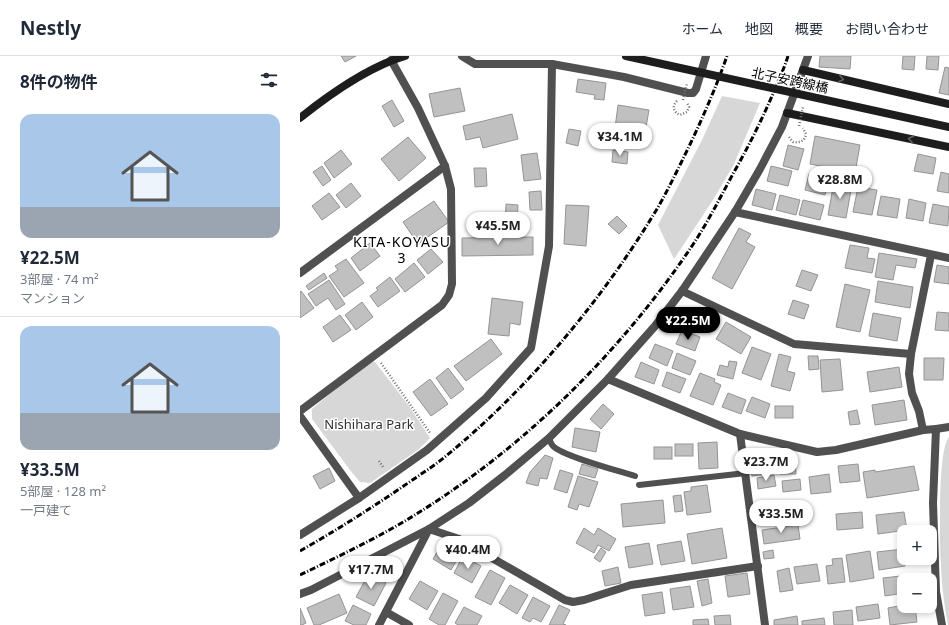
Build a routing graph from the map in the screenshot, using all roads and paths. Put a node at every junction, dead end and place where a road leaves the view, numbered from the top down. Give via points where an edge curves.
1 (405, 56) edge
2 (462, 56) edge
3 (626, 56) edge
4 (706, 56) edge
5 (808, 56) edge
6 (391, 60) junction
7 (552, 64) junction
8 (803, 70) junction
9 (687, 83) dead end
10 (686, 101) dead end
11 (949, 104) edge
12 (803, 108) dead end
13 (787, 113) junction
14 (300, 118) edge
15 (949, 127) edge
16 (789, 133) dead end
17 (949, 147) edge
18 (445, 166) junction
19 (735, 212) junction
20 (931, 254) junction
21 (949, 258) edge
22 (300, 274) edge
23 (682, 291) junction
24 (911, 354) junction
25 (375, 355) junction
26 (608, 378) junction
27 (300, 411) edge
28 (300, 416) edge
29 (949, 427) edge
30 (923, 430) junction
31 (936, 430) junction
32 (740, 434) junction
33 (549, 438) junction
34 (436, 441) junction
35 (746, 473) junction
36 (635, 476) dead end
37 (639, 485) dead end
38 (359, 498) junction
39 (429, 529) junction
40 (300, 535) edge
41 (758, 566) junction
42 (300, 594) edge
43 (386, 612) junction
44 (379, 625) edge
45 (408, 625) edge
46 (765, 625) edge
47 (942, 625) edge

1 - 6 street
2 - 7 street via 475,64
3 - 15 street, 北子安跨線橋, bridge
4 - 7 street via 693,93
5 - 8 street
6 - 14 street via 355,79
6 - 18 street via 418,108
7 - 34 street via 549,246 531,348 486,398
8 -> 11 street
8 - 13 street
9 - 10 path, bridge via 683,100 675,103 676,112 687,112 689,107
12 - 16 path, bridge via 799,126 805,132 804,140 794,142
17 -> 13 street
13 - 19 street via 760,169
18 - 22 street
18 - 25 street via 451,189 452,284 449,295 442,305
19 - 20 street
19 - 23 street
20 - 21 street
20 - 24 street
23 - 24 street via 794,344
23 - 26 street via 655,326
24 - 30 street via 909,374
25 - 27 street
25 - 34 path
26 - 32 street
26 - 33 street
28 - 38 street
29 - 31 street
30 - 31 street
30 - 32 street via 817,452
31 - 47 street via 933,503 936,592
32 - 35 street
33 - 36 lane via 552,446 570,455
33 - 39 street via 506,475
34 - 38 street
35 - 37 lane
35 - 41 street
38 - 40 street
39 - 41 street via 459,539 565,600 573,602 631,585
39 - 42 street
39 - 43 street
41 - 46 street
43 - 44 street
43 - 45 street

